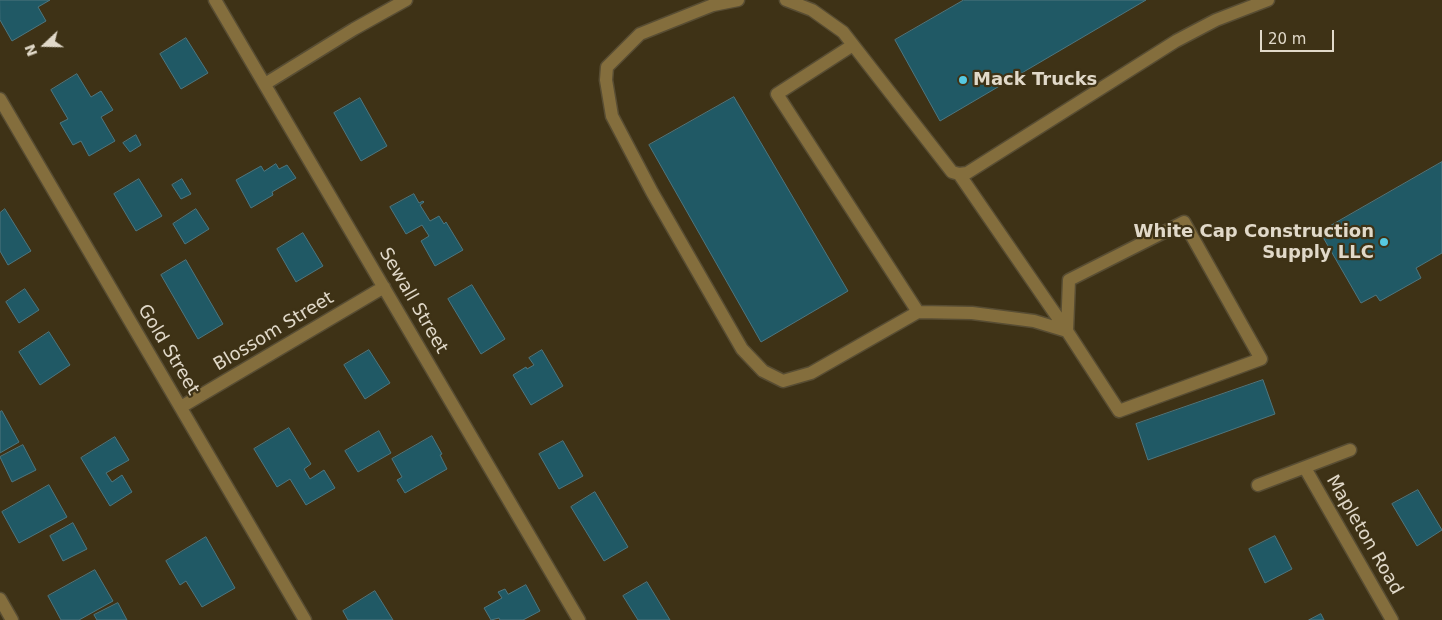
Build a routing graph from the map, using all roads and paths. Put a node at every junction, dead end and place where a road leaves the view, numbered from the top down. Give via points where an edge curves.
1 (215, 0) edge
2 (406, 0) edge
3 (738, 0) edge
4 (786, 0) edge
5 (1268, 0) edge
6 (853, 45) junction
7 (265, 84) junction
8 (0, 99) edge
9 (959, 174) junction
10 (384, 286) junction
11 (918, 312) junction
12 (1068, 331) junction
13 (182, 407) junction
14 (1350, 450) dead end
15 (1305, 468) junction
16 (1258, 484) dead end
17 (0, 599) edge
18 (12, 620) edge
19 (305, 620) edge
20 (579, 620) edge
21 (1392, 620) edge

1 - 7 street, Sewall Street
2 - 7 street
3 - 11 street via 714,5 640,34 608,67 606,80 612,116 742,349 763,371 783,381 811,373
4 - 6 street via 812,10 843,32
5 - 9 street via 1216,20 1176,41 967,173
6 - 9 street via 952,172
6 - 11 street via 777,94
7 - 10 street, Sewall Street
8 - 13 street, Gold Street
9 - 12 street
10 - 13 street, Blossom Street
10 - 20 street, Sewall Street
11 - 12 street via 972,313 1034,321
12 - 12 street via 1119,411 1261,359 1184,222 1069,280
13 - 19 street, Gold Street
14 - 15 street
15 - 16 street
15 - 21 street, Mapleton Road
17 - 18 street

